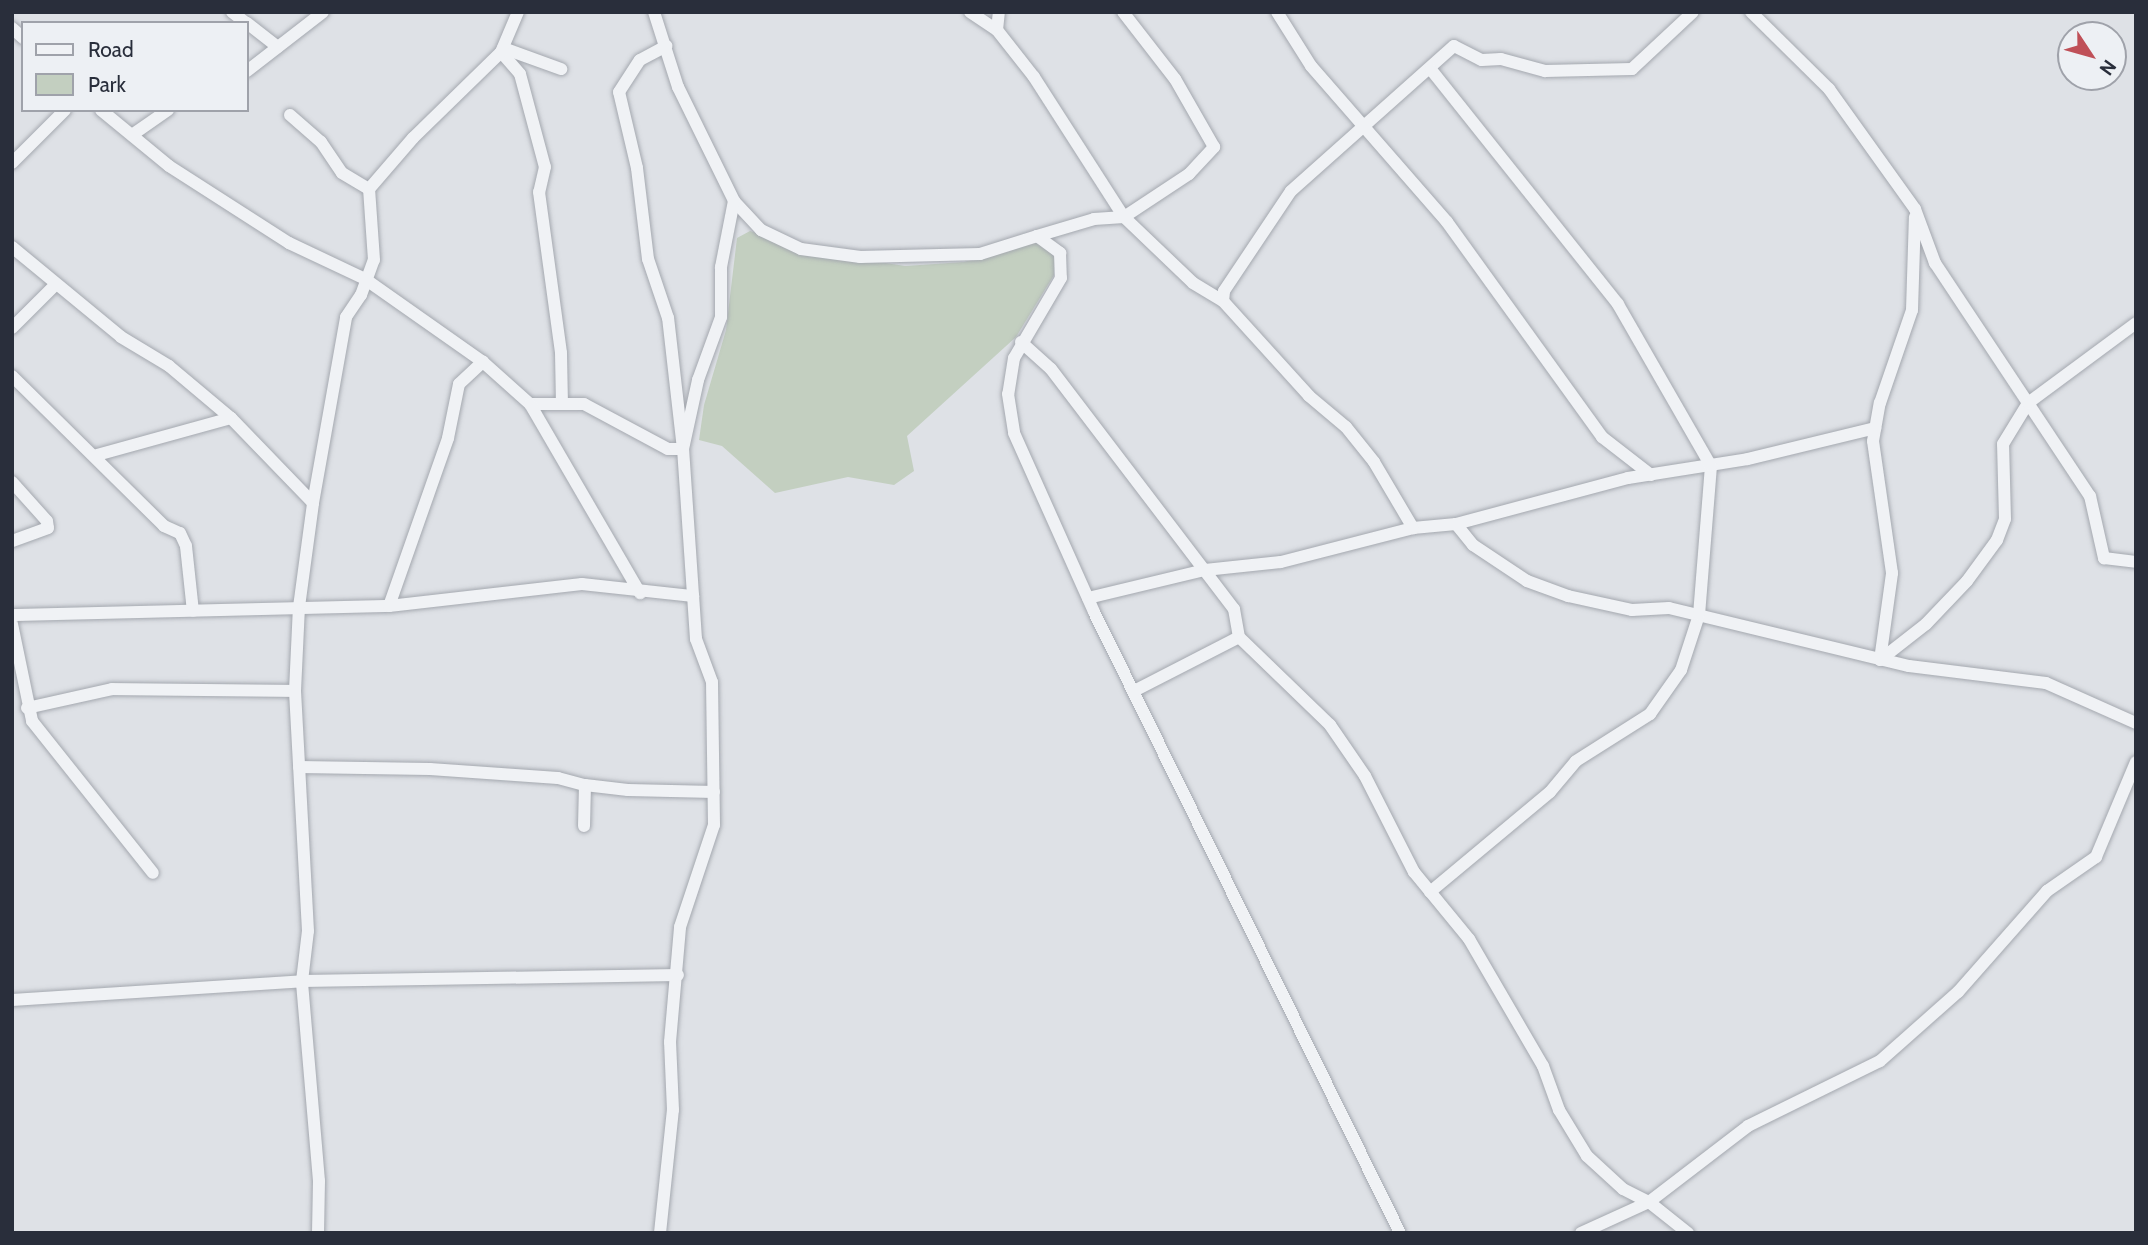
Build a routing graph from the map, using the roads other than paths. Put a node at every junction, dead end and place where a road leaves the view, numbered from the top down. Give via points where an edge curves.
1 (323, 12) edge
2 (518, 12) edge
3 (654, 12) edge
4 (970, 12) edge
5 (999, 12) edge
6 (1123, 12) edge
7 (1278, 12) edge
8 (1693, 12) edge
9 (1751, 12) edge
10 (248, 24) edge
11 (997, 30) junction
12 (666, 46) junction
13 (278, 47) junction
14 (502, 50) junction
15 (561, 69) dead end
16 (248, 70) edge
17 (1431, 70) junction
18 (63, 112) edge
19 (103, 112) edge
20 (165, 112) edge
21 (290, 115) dead end
22 (1364, 127) junction
23 (132, 135) junction
24 (12, 163) edge
25 (369, 189) junction
26 (734, 201) junction
27 (1915, 209) junction
28 (1124, 217) junction
29 (1037, 236) junction
30 (12, 247) edge
31 (365, 279) junction
32 (56, 284) junction
33 (1223, 302) junction
34 (2136, 323) edge
35 (12, 328) edge
36 (1021, 342) junction
37 (483, 362) junction
38 (12, 376) edge
39 (2028, 403) junction
40 (530, 404) junction
41 (562, 404) junction
42 (232, 418) junction
43 (1875, 428) junction
44 (683, 449) junction
45 (97, 455) junction
46 (1711, 466) junction
47 (1651, 475) junction
48 (12, 482) edge
49 (313, 503) junction
50 (1456, 524) junction
51 (1413, 528) junction
52 (12, 541) edge
53 (2136, 562) edge
54 (1205, 570) junction
55 (640, 593) junction
56 (693, 596) junction
57 (1088, 598) junction
58 (389, 606) junction
59 (299, 607) junction
60 (192, 611) junction
61 (12, 615) edge
62 (1699, 615) junction
63 (12, 624) edge
64 (1239, 637) junction
65 (1880, 660) junction
66 (295, 691) junction
67 (1134, 691) junction
68 (27, 708) junction
69 (2136, 723) edge
70 (2136, 762) edge
71 (299, 767) junction
72 (585, 785) junction
73 (714, 792) junction
74 (584, 826) dead end
75 (153, 873) dead end
76 (1430, 892) junction
77 (678, 975) junction
78 (302, 981) junction
79 (12, 1000) edge
80 (1648, 1202) junction
81 (318, 1233) edge
82 (660, 1233) edge
83 (1400, 1233) edge
84 (1581, 1233) edge
85 (1688, 1233) edge

1 - 13 street
2 - 14 street
3 - 12 street
4 - 11 street
5 - 11 street
6 - 28 street via 1175,79 1214,147 1189,174
7 - 22 street via 1311,66
8 - 17 street via 1632,69 1545,71 1501,59 1482,60 1454,46
9 - 27 street via 1829,89
10 - 13 street
11 - 28 street via 1034,77
12 - 26 street via 678,86
12 - 44 street via 640,60 619,92 637,167 648,259 668,318
13 - 16 street
14 - 15 street
14 - 25 street
14 - 41 street via 520,74 545,167 539,192 561,353
17 - 22 street
17 - 46 street via 1618,304
18 - 24 street
19 - 23 street
20 - 23 street
21 - 25 street via 321,142 342,173
22 - 33 street via 1291,191 1224,291
22 - 47 street via 1447,222 1602,437
23 - 31 street via 169,166 289,243
25 - 31 street via 374,260
26 - 29 street via 761,230 801,249 860,257 980,254
26 - 44 street via 721,267 721,317 698,380
27 - 39 street via 1935,263
27 - 43 street via 1912,310
28 - 29 street via 1094,219
28 - 33 street via 1193,284
29 - 36 street via 1060,253 1064,266
30 - 32 street
31 - 37 street
31 - 49 street via 361,295 346,317
32 - 35 street
32 - 42 street
33 - 51 street via 1309,396 1346,427 1374,462
34 - 39 street
36 - 54 street via 1051,369
36 - 57 street via 1008,394 1014,433
37 - 40 street
37 - 58 street via 459,384 448,438
38 - 45 street
39 - 53 street via 2090,496 2104,558
39 - 65 street via 2003,444 2005,519 1997,540 1942,607
40 - 41 street
40 - 55 street
41 - 44 street via 584,404 668,449
42 - 45 street
42 - 49 street
43 - 46 street
43 - 65 street via 1876,468 1892,573
44 - 56 street
45 - 60 street via 164,526 180,533 186,546
46 - 47 street
46 - 62 street
47 - 50 street via 1521,503
48 - 52 street via 47,520 48,528
49 - 59 street
50 - 51 street
50 - 62 street via 1473,545 1527,581 1611,607 1669,608
51 - 54 street via 1281,562
54 - 57 street
54 - 64 street via 1234,609
55 - 56 street
55 - 58 street via 582,584
56 - 73 street via 696,639 712,682
57 - 67 street
58 - 59 street
59 - 60 street
59 - 66 street
60 - 61 street
62 - 65 street
62 - 76 street via 1681,670 1650,713 1576,761 1550,792
63 - 68 street
64 - 67 street
64 - 76 street via 1330,725 1365,776 1414,872
65 - 69 street via 2046,683
66 - 68 street via 112,689
66 - 71 street
67 - 83 street
68 - 75 street
70 - 80 street via 2096,857 2047,891 1948,1001 1880,1062 1748,1126
71 - 72 street via 514,773
71 - 78 street via 308,931
72 - 73 street
72 - 74 street
73 - 77 street via 713,825 680,928
76 - 80 street via 1469,939 1543,1066 1559,1110 1587,1156 1623,1189
77 - 78 street
77 - 82 street via 670,1042 673,1111
78 - 79 street
78 - 81 street via 319,1181
80 - 84 street
80 - 85 street

